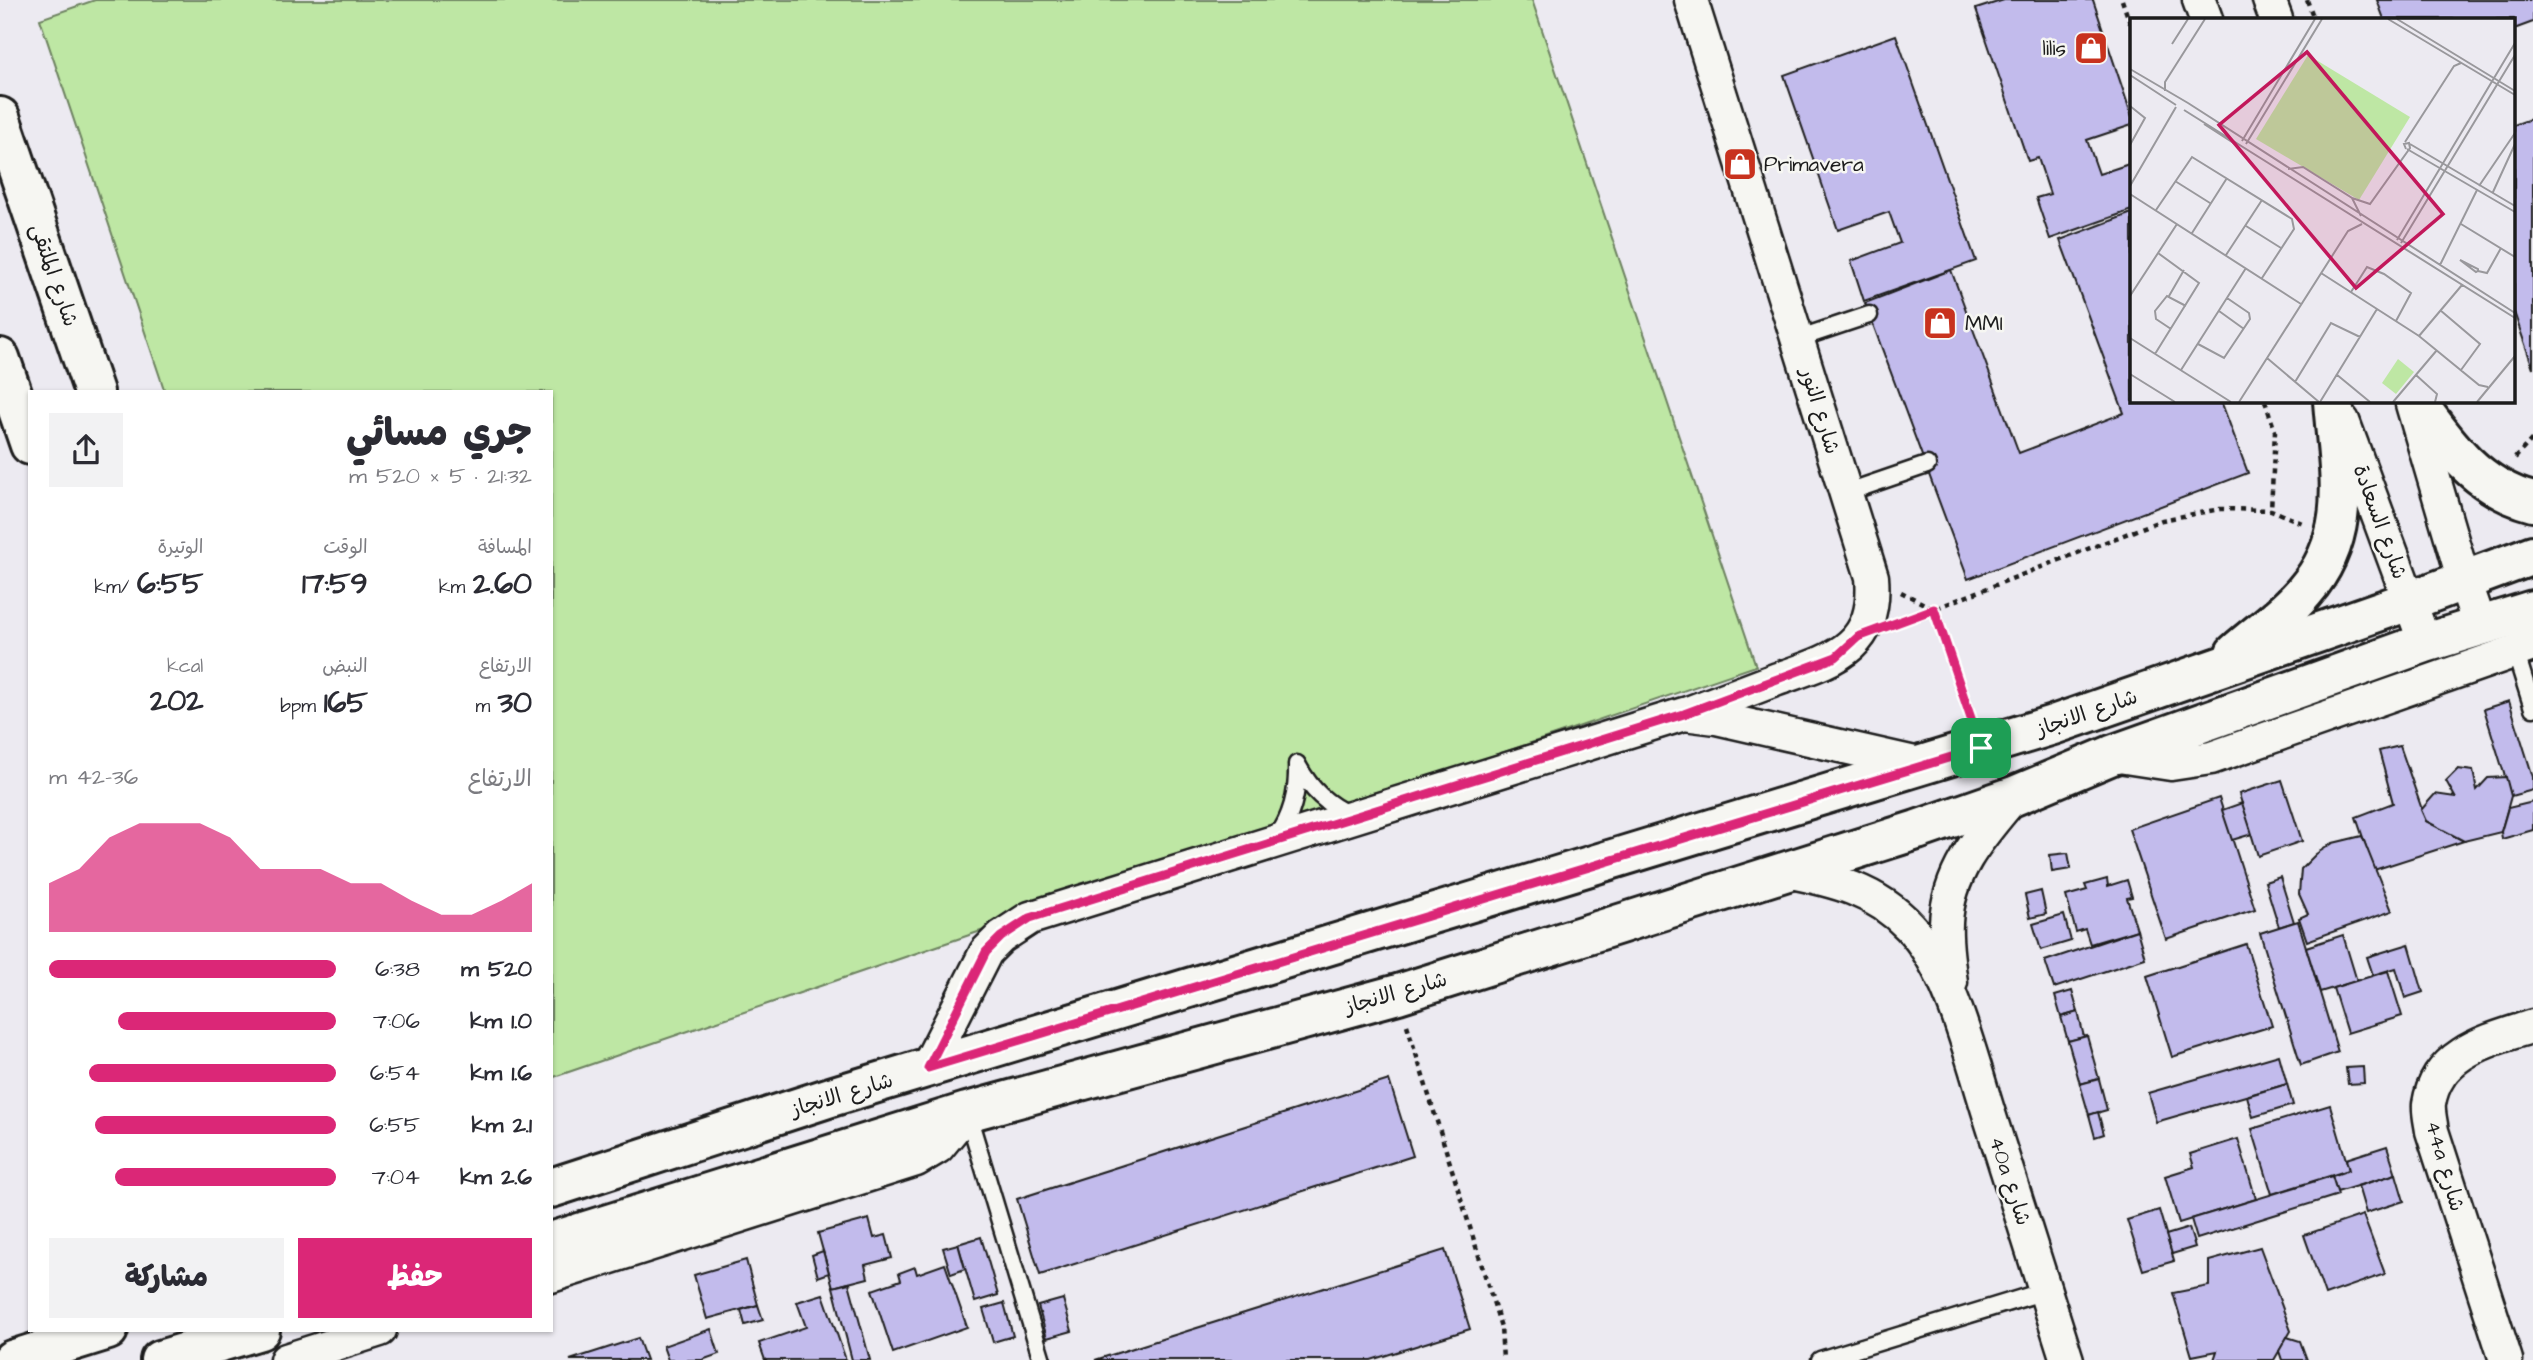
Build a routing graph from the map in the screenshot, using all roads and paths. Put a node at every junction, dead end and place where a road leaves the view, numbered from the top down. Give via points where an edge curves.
1 (1691, 0) edge
2 (2122, 0) edge
3 (2199, 0) edge
4 (2270, 0) edge
5 (2307, 0) edge
6 (2206, 18) edge
7 (2276, 18) edge
8 (2314, 18) edge
9 (2130, 23) edge
10 (0, 117) edge
11 (1869, 316) dead end
12 (1797, 339) junction
13 (0, 358) edge
14 (93, 390) edge
15 (2265, 402) edge
16 (2334, 402) edge
17 (2334, 402) edge
18 (2414, 402) edge
19 (2415, 402) edge
20 (28, 439) edge
21 (1927, 465) dead end
22 (1845, 493) junction
23 (2533, 502) edge
24 (2271, 510) junction
25 (2336, 536) junction
26 (2533, 555) edge
27 (1872, 578) junction
28 (2464, 581) junction
29 (2409, 601) junction
30 (1934, 609) junction
31 (2533, 610) edge
32 (2480, 627) junction
33 (1858, 637) junction
34 (2425, 643) junction
35 (2524, 648) edge
36 (2220, 666) junction
37 (2533, 708) edge
38 (1684, 714) junction
39 (1981, 748) junction
40 (2112, 755) junction
41 (1924, 765) junction
42 (2014, 796) junction
43 (1354, 817) junction
44 (1274, 842) junction
45 (1786, 871) junction
46 (1398, 994) junction
47 (1953, 1001) junction
48 (2533, 1026) edge
49 (928, 1068) junction
50 (834, 1096) junction
51 (967, 1112) junction
52 (553, 1165) edge
53 (553, 1187) edge
54 (553, 1241) edge
55 (553, 1275) edge
56 (2045, 1291) junction
57 (38, 1332) edge
58 (102, 1332) edge
59 (253, 1332) edge
60 (374, 1332) edge
61 (0, 1343) edge
62 (12, 1360) edge
63 (160, 1360) edge
64 (286, 1360) edge
65 (1042, 1360) edge
66 (1503, 1360) edge
67 (1820, 1360) edge
68 (2067, 1360) edge
69 (2506, 1360) edge

1 - 12 street, شارع النور
2 - 9 path
3 - 6 street
4 - 7 street
5 - 8 path
10 - 14 street, شارع الملتقى
11 - 12 lane
12 - 22 street, شارع النور
13 - 20 street
15 - 24 path via 2275,430
16 - 25 street via 2341,489
17 - 29 street, شارع السعادة
18 - 28 street
19 - 23 street via 2465,464 2491,484
21 - 22 lane
22 - 27 street, شارع النور
24 - 25 path
24 - 30 path via 2220,509 2162,520
25 - 36 street via 2303,594
26 - 28 street, شارع الانجاز
27 - 30 path
27 - 33 street, شارع النور via 1871,608
28 - 29 street, شارع الانجاز
28 - 32 street
29 - 34 street, شارع السعادة
29 - 36 street, شارع الانجاز
30 - 33 path
30 - 39 path
31 - 32 street, شارع الانجاز
32 - 34 street, شارع الانجاز
33 - 38 street, شارع النور via 1836,657
34 - 40 street, شارع الانجاز
35 - 37 lane
35 - 40 street via 2211,758 2171,764
36 - 39 street, شارع الانجاز
38 - 41 street
38 - 43 street, شارع النور
39 - 41 street, شارع الانجاز
40 - 42 street, شارع الانجاز
41 - 49 street, شارع الانجاز
42 - 45 street, شارع الانجاز
42 - 47 street, 40a شارع via 1966,856 1955,879 1946,921
43 - 44 street, شارع النور
43 - 44 lane via 1320,796 1297,764 1291,813
44 - 49 street, شارع النور via 1030,918 986,952
45 - 46 street, شارع الانجاز
45 - 47 street, 40a شارع via 1854,888 1892,910 1924,943
46 - 51 street, شارع الانجاز
46 - 66 path via 1501,1327
47 - 56 street, 40a شارع
48 - 69 street, 44a شارع via 2453,1059 2437,1080 2429,1105 2431,1131
49 - 50 street, شارع الانجاز
50 - 52 street via 734,1108
50 - 53 street, شارع الانجاز
51 - 54 street, شارع الانجاز
51 - 55 street via 938,1147 916,1160
51 - 65 lane
56 - 67 lane
56 - 68 street, 40a شارع
57 - 61 street
58 - 62 street
59 - 63 street
60 - 64 street

